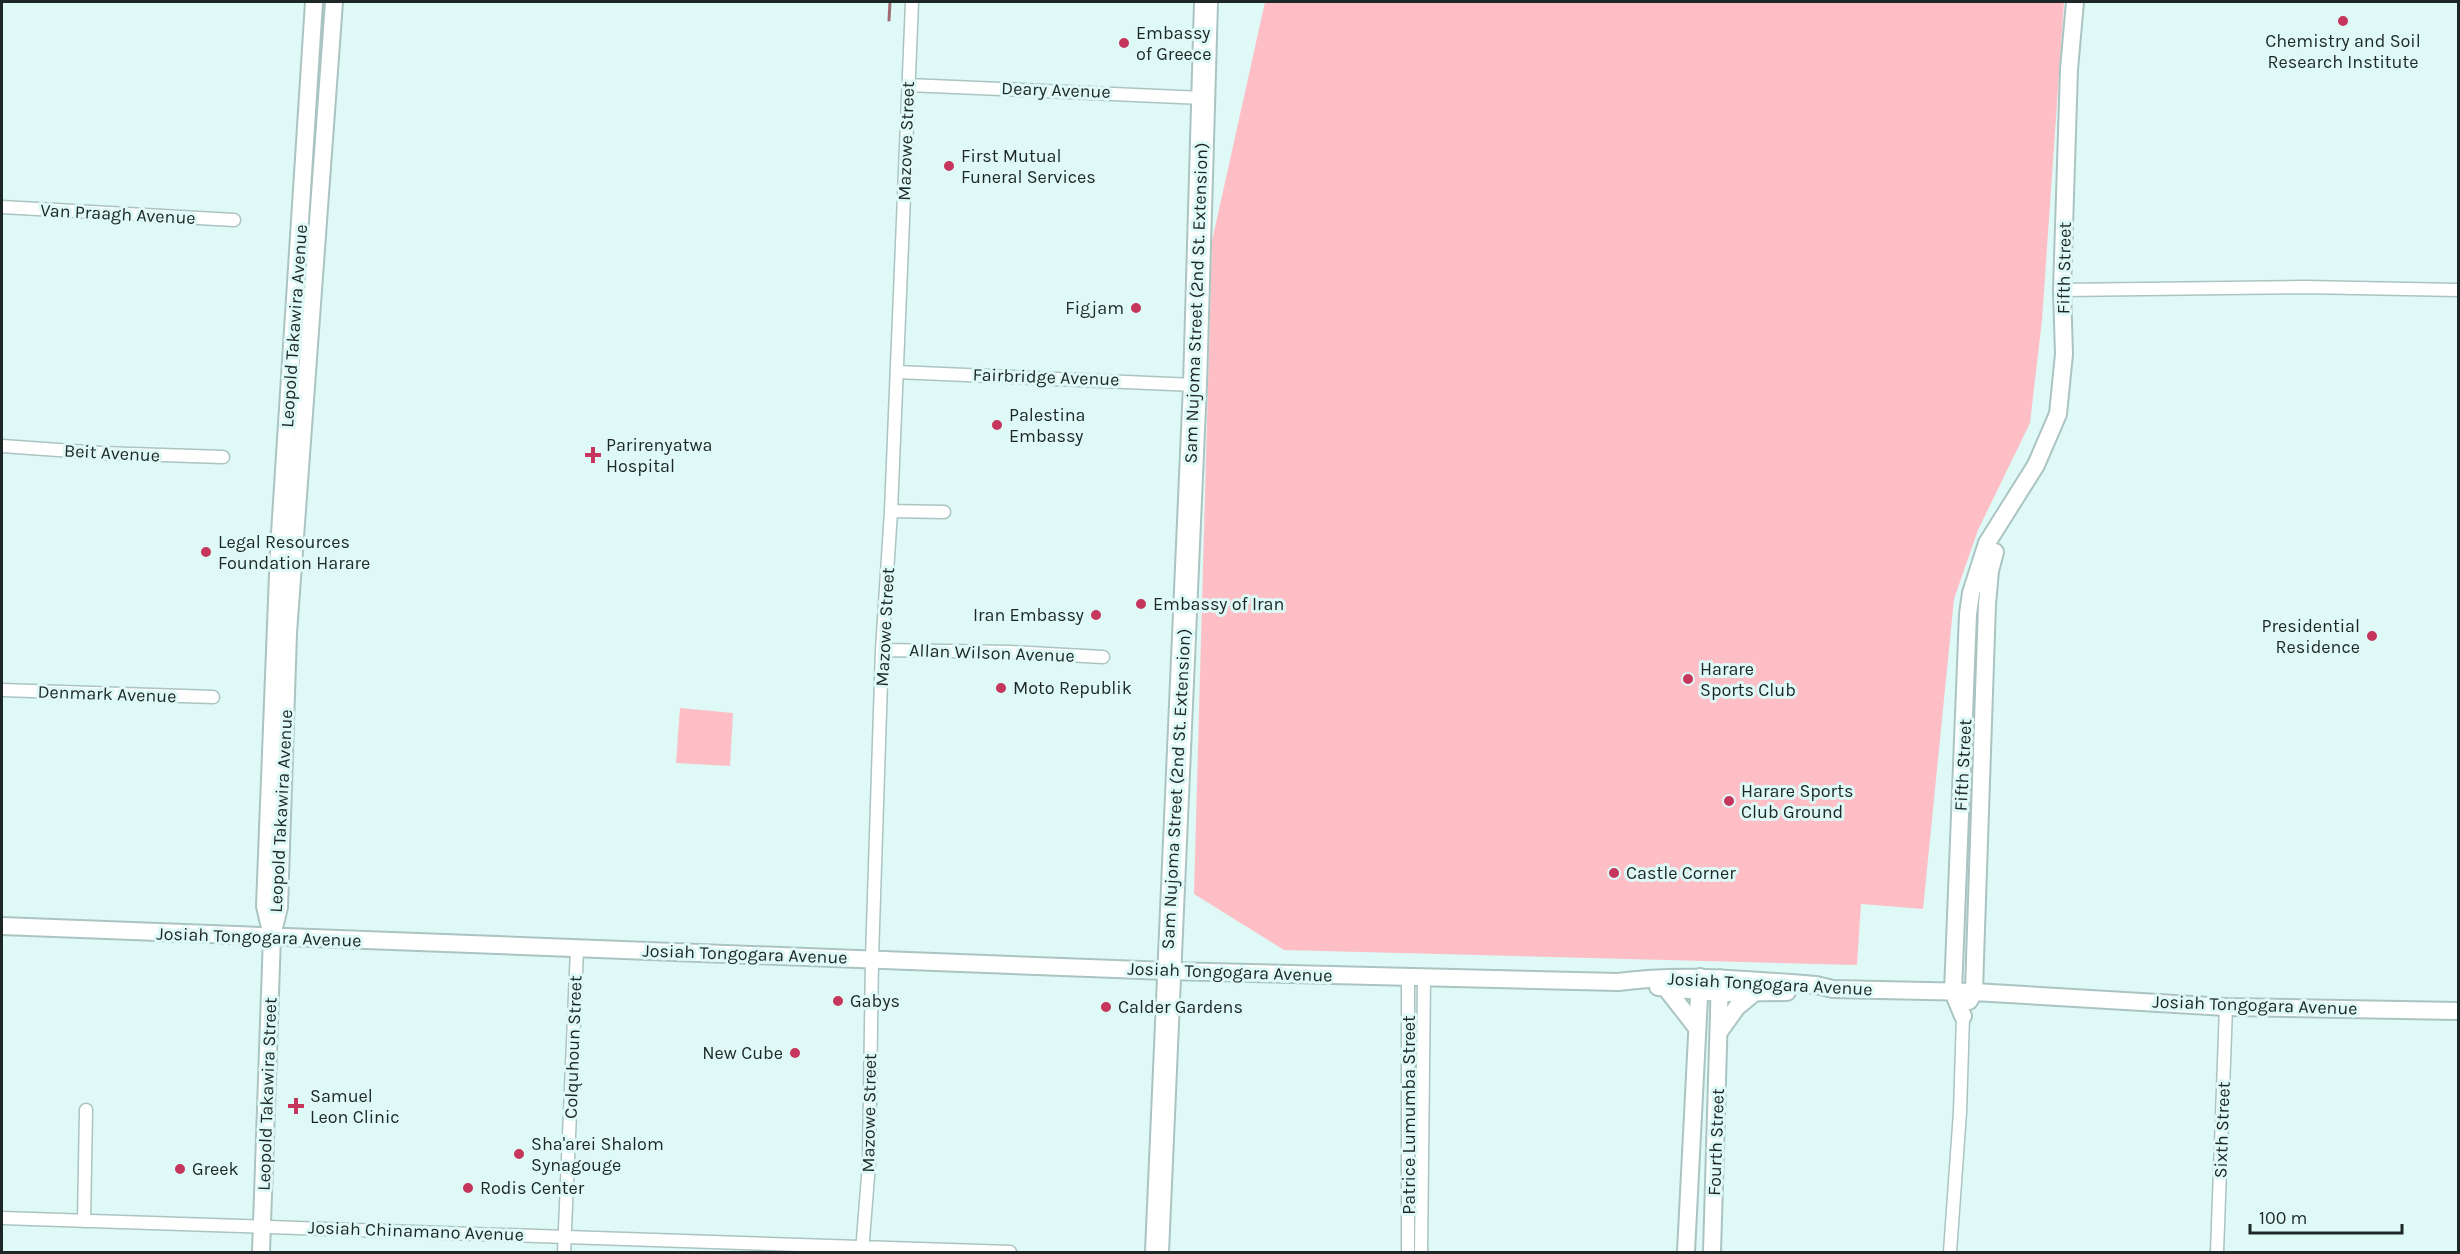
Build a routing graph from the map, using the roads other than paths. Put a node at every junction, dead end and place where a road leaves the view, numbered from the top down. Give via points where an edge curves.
1 (314, 2) edge
2 (334, 2) edge
3 (912, 2) edge
4 (1206, 2) edge
5 (2075, 2) edge
6 (908, 85) junction
7 (1203, 98) junction
8 (2, 207) edge
9 (234, 220) dead end
10 (2062, 290) junction
11 (2458, 290) edge
12 (897, 372) junction
13 (1195, 385) junction
14 (2, 446) edge
15 (223, 457) dead end
16 (891, 511) junction
17 (944, 512) dead end
18 (2001, 520) junction
19 (882, 650) junction
20 (1103, 657) dead end
21 (2, 690) edge
22 (213, 697) dead end
23 (2, 926) edge
24 (272, 936) junction
25 (577, 949) junction
26 (872, 958) junction
27 (1168, 971) junction
28 (1416, 977) junction
29 (1618, 982) junction
30 (1700, 985) junction
31 (1720, 986) junction
32 (1665, 987) junction
33 (1833, 989) junction
34 (1953, 992) junction
35 (1974, 992) junction
36 (1754, 993) junction
37 (2226, 1007) junction
38 (2458, 1011) edge
39 (1963, 1016) junction
40 (1697, 1028) junction
41 (1719, 1032) junction
42 (86, 1110) dead end
43 (2, 1218) edge
44 (84, 1221) junction
45 (263, 1225) junction
46 (564, 1238) junction
47 (862, 1251) edge
48 (261, 1252) edge
49 (564, 1252) edge
50 (1010, 1252) edge
51 (1157, 1252) edge
52 (1408, 1252) edge
53 (1421, 1252) edge
54 (1686, 1252) edge
55 (1712, 1252) edge
56 (1950, 1252) edge
57 (2217, 1252) edge

1 - 24 main road, Leopold Takawira Avenue via 279,549 265,906
2 - 24 main road, Leopold Takawira Avenue via 288,633 279,907
3 - 6 street, Mazowe Street
4 - 7 highway, Sam Nujoma Street (2nd St. Extension)
5 - 10 main road, Fifth Street
6 - 7 street, Deary Avenue
6 - 12 street, Mazowe Street
7 - 13 highway, Sam Nujoma Street (2nd St. Extension)
8 - 9 street, Van Praagh Avenue
10 - 11 street
10 - 18 main road, Fifth Street via 2064,354 2058,414 2036,465
12 - 13 street, Fairbridge Avenue
12 - 16 street, Mazowe Street
13 - 27 highway, Sam Nujoma Street (2nd St. Extension)
14 - 15 street, Beit Avenue
16 - 17 street
16 - 19 street, Mazowe Street
18 - 34 main road, Fifth Street via 1987,543 1968,614
18 - 35 main road, Fifth Street via 1987,604
19 - 20 street, Allan Wilson Avenue
19 - 26 street, Mazowe Street
21 - 22 street, Denmark Avenue
23 - 24 main road, Josiah Tongogara Avenue
24 - 25 main road, Josiah Tongogara Avenue
24 - 45 main road, Leopold Takawira Street
25 - 26 main road, Josiah Tongogara Avenue
25 - 46 street, Colquhoun Street
26 - 27 main road, Josiah Tongogara Avenue
26 - 47 street, Mazowe Street via 869,1164
27 - 28 main road, Josiah Tongogara Avenue
27 - 51 highway, Sam Nujoma Street (2nd St. Extension)
28 - 29 main road, Josiah Tongogara Avenue
28 - 52 street, Patrice Lumumba Street
28 - 53 street, Patrice Lumumba Street
29 - 30 main road, Josiah Tongogara Avenue via 1652,978
29 - 32 main road
30 - 31 main road
30 - 32 main road
30 - 40 main road
31 - 33 main road, Josiah Tongogara Avenue via 1816,985
31 - 36 main road
31 - 41 main road, Fourth Street
32 - 40 main road
33 - 34 main road, Josiah Tongogara Avenue
33 - 36 main road
34 - 35 main road, Josiah Tongogara Avenue
34 - 39 main road, Fifth Street
35 - 37 main road, Josiah Tongogara Avenue
35 - 39 main road, Fifth Street
36 - 41 main road via 1737,1007
37 - 38 main road, Josiah Tongogara Avenue
37 - 57 street, Sixth Street
39 - 56 street, Fifth Street
40 - 54 main road
41 - 55 main road, Fourth Street
42 - 44 street
43 - 44 street, Josiah Chinamano Avenue
44 - 45 street, Josiah Chinamano Avenue
45 - 46 street, Josiah Chinamano Avenue
45 - 48 main road, Leopold Takawira Street
46 - 47 street, Josiah Chinamano Avenue
46 - 49 street, Colquhoun Street
47 - 50 street, Josiah Chinamano Avenue

